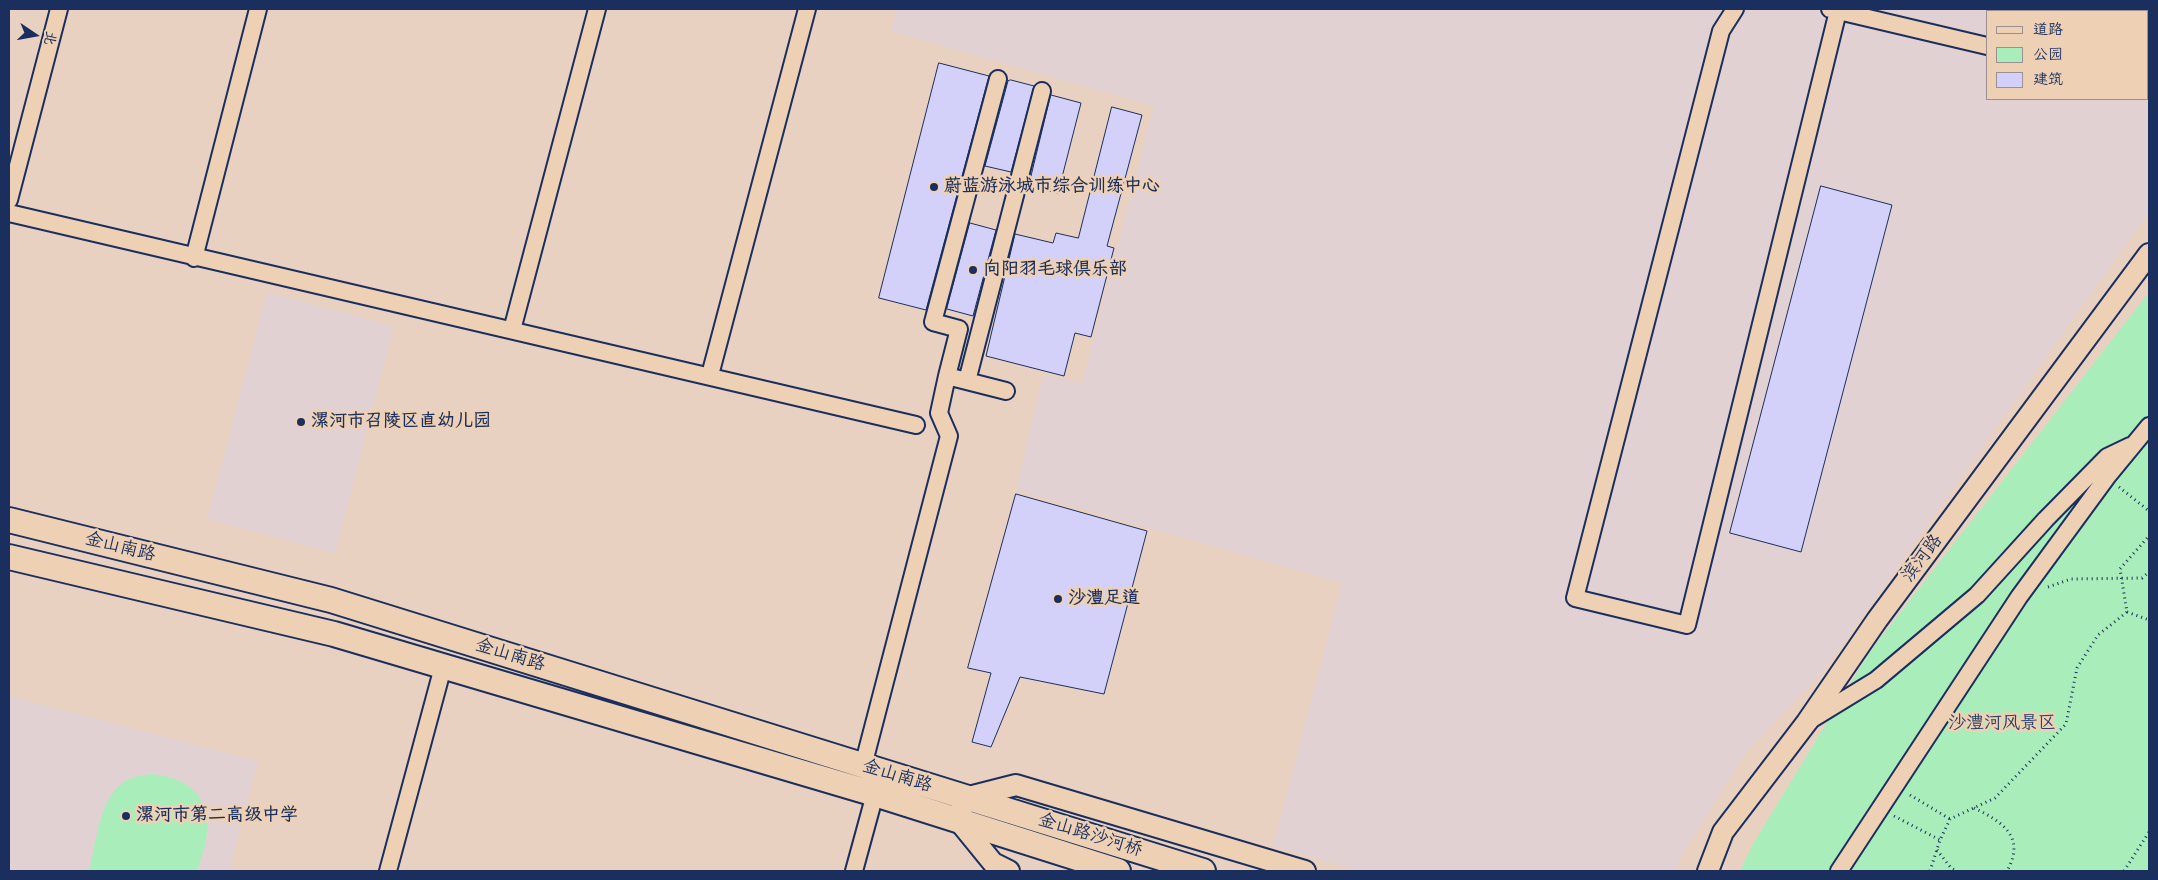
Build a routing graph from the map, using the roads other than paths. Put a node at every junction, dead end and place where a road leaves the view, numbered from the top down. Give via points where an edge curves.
1 (60, 9) edge
2 (258, 9) edge
3 (597, 9) edge
4 (807, 9) edge
5 (1735, 9) edge
6 (1834, 10) edge
7 (1986, 46) edge
8 (998, 79) dead end
9 (1042, 91) dead end
10 (9, 200) edge
11 (9, 214) edge
12 (2149, 254) edge
13 (194, 258) junction
14 (512, 330) junction
15 (710, 375) junction
16 (947, 376) junction
17 (966, 381) junction
18 (1006, 391) dead end
19 (916, 425) dead end
20 (2149, 426) edge
21 (2135, 444) junction
22 (9, 520) edge
23 (9, 557) edge
24 (443, 667) junction
25 (1807, 722) junction
26 (863, 766) junction
27 (874, 794) junction
28 (961, 809) junction
29 (1006, 810) joint
30 (1001, 835) joint
31 (388, 871) edge
32 (854, 871) edge
33 (1009, 871) edge
34 (1118, 871) edge
35 (1203, 871) edge
36 (1305, 871) edge
37 (1708, 871) edge
38 (1839, 871) edge

1 - 10 street
2 - 13 street
3 - 14 street
4 - 15 street
5 - 6 street via 1721,30 1575,598 1687,625
6 - 7 street
8 - 16 street via 933,322 959,329
9 - 17 street
11 - 13 street
12 - 25 street, 滨河路 via 1877,620
13 - 14 street
14 - 15 street
15 - 19 street
16 - 17 street
16 - 26 street via 939,413 949,436
17 - 18 street
20 - 21 street
21 - 25 street via 2107,457 1970,602 1876,680
21 - 38 street via 2019,598
22 - 26 main road, 金山南路 via 331,600
23 - 24 main road, 金山南路 via 334,634
24 - 27 main road, 金山南路
24 - 31 street
25 - 37 street, 滨河路 via 1723,832
26 - 28 main road, 金山南路
27 - 28 main road, 金山南路
27 - 32 street
28 - 29 main road, 金山南路
28 - 30 main road, 金山南路
28 - 33 street via 993,863
28 - 36 street via 1016,785
29 - 35 main road, 金山路沙河桥
30 - 34 main road, 金山路沙河桥

